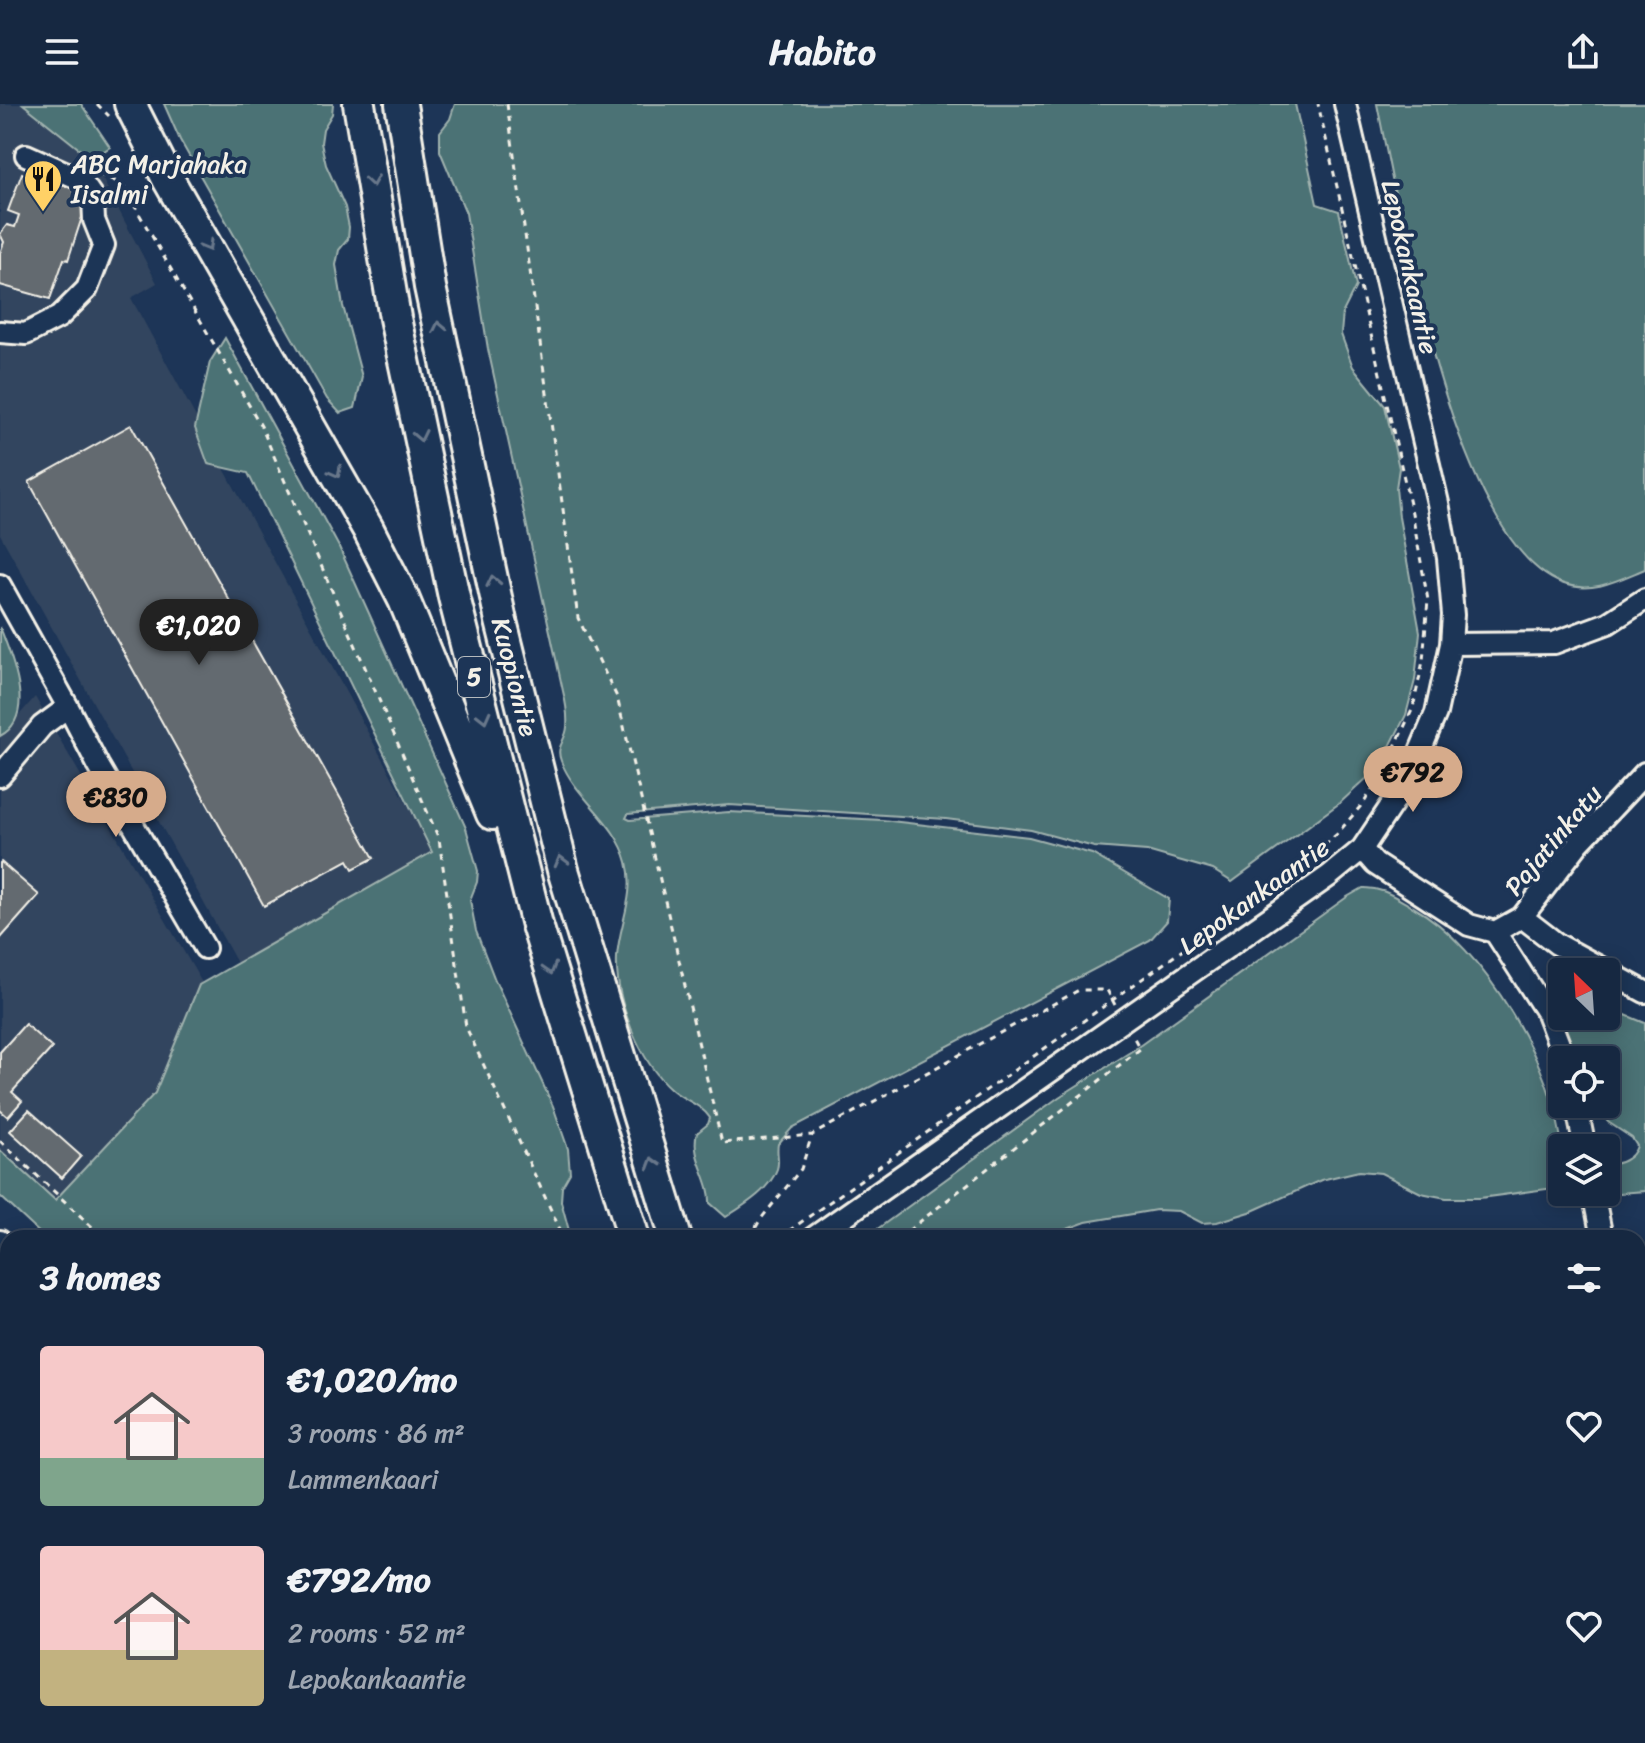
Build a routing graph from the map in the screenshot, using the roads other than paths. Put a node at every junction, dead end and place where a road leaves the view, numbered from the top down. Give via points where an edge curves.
1 (130, 104) edge
2 (359, 104) edge
3 (401, 104) edge
4 (418, 104) edge
5 (1345, 104) edge
6 (26, 155) dead end
7 (430, 287) junction
8 (0, 332) edge
9 (0, 585) edge
10 (1645, 599) edge
11 (1451, 644) junction
12 (68, 707) junction
13 (1645, 773) edge
14 (0, 776) edge
15 (1362, 849) junction
16 (1522, 917) junction
17 (537, 925) junction
18 (1495, 932) junction
19 (205, 948) dead end
20 (1645, 992) edge
21 (1560, 1046) edge
22 (1596, 1206) edge
23 (632, 1230) edge
24 (674, 1230) edge
25 (824, 1230) edge
26 (1600, 1230) edge

1 -> 17 highway via 404,600
2 -> 17 highway, Kuopiontie / 5 via 395,318 454,597
3 - 7 highway, Kuopiontie / 5
4 - 7 highway
5 - 11 street, Lepokankaantie via 1438,503 1448,558
6 - 8 street via 80,179 93,198 94,220 104,245 87,289 59,317 26,334
24 -> 7 highway, Kuopiontie / 5 via 563,870 501,621
9 - 12 street
10 - 11 street via 1608,623 1554,643
11 - 15 street, Lepokankaantie via 1422,750
12 - 14 street via 42,726
12 - 19 street
13 - 16 street, Pajatinkatu via 1579,843
15 - 18 street via 1375,864 1469,925
15 - 25 street, Lepokankaantie
16 - 18 street, Pajatinkatu
16 - 20 street via 1557,944
17 -> 23 highway, Kuopiontie / 5
18 - 21 street via 1547,1013
22 - 26 street

